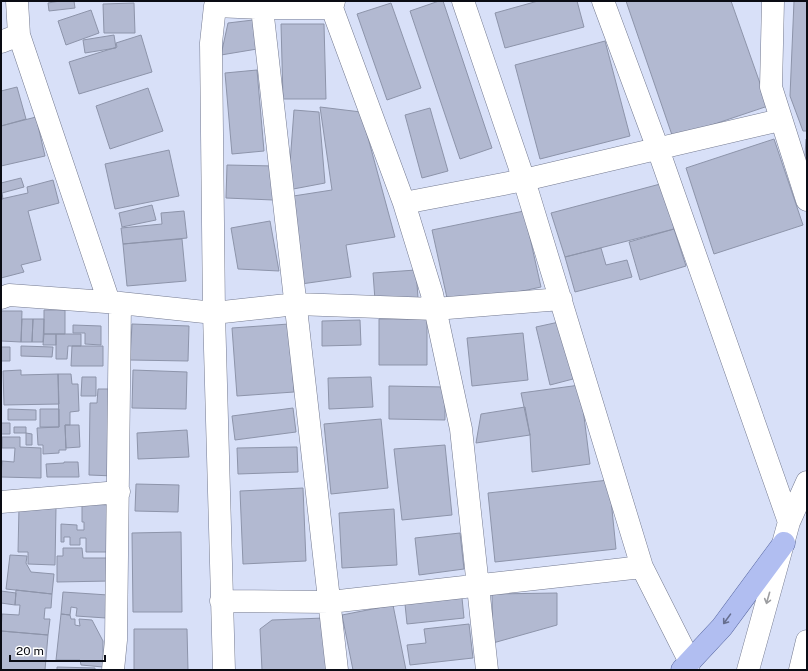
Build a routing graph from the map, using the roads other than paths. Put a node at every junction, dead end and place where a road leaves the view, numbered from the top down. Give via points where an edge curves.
1 (17, 1) edge
2 (463, 1) edge
3 (603, 1) edge
4 (773, 1) edge
5 (214, 3) edge
6 (333, 5) edge
7 (262, 8) junction
8 (10, 38) edge
9 (780, 120) junction
10 (658, 149) junction
11 (524, 180) junction
12 (807, 200) edge
13 (404, 203) junction
14 (1, 298) edge
15 (561, 299) junction
16 (115, 302) junction
17 (296, 304) junction
18 (435, 309) junction
19 (214, 312) junction
20 (807, 482) edge
21 (118, 492) junction
22 (1, 502) edge
23 (789, 522) junction
24 (784, 543) junction
25 (642, 567) junction
26 (479, 586) junction
27 (221, 601) junction
28 (330, 602) junction
29 (807, 641) edge
30 (686, 666) edge
31 (113, 670) edge
32 (224, 670) edge
33 (337, 670) edge
34 (487, 670) edge
35 (748, 670) edge
36 (800, 670) edge

1 - 8 street
2 - 11 street
3 - 10 street
4 - 9 street via 771,87
5 - 7 street
5 - 19 street via 211,42
6 - 7 street
6 - 13 street
7 - 17 street
8 - 16 street
9 - 10 street
9 - 12 street
10 - 11 street
10 - 23 street
11 - 13 street
11 - 15 street
13 - 18 street
14 - 16 street via 9,295
15 - 18 street
15 - 25 street
16 - 19 street
16 - 21 street
17 - 18 street
17 - 19 street
17 - 28 street
18 - 26 street via 461,429
19 - 27 street
20 - 23 street
21 - 22 street
21 - 31 street via 116,640
23 - 24 street
24 -> 30 main road via 722,627
24 -> 35 street
25 - 26 street
25 - 30 street
26 - 28 street
26 - 34 street
27 - 28 street
27 - 32 street
28 - 33 street
29 - 36 street

